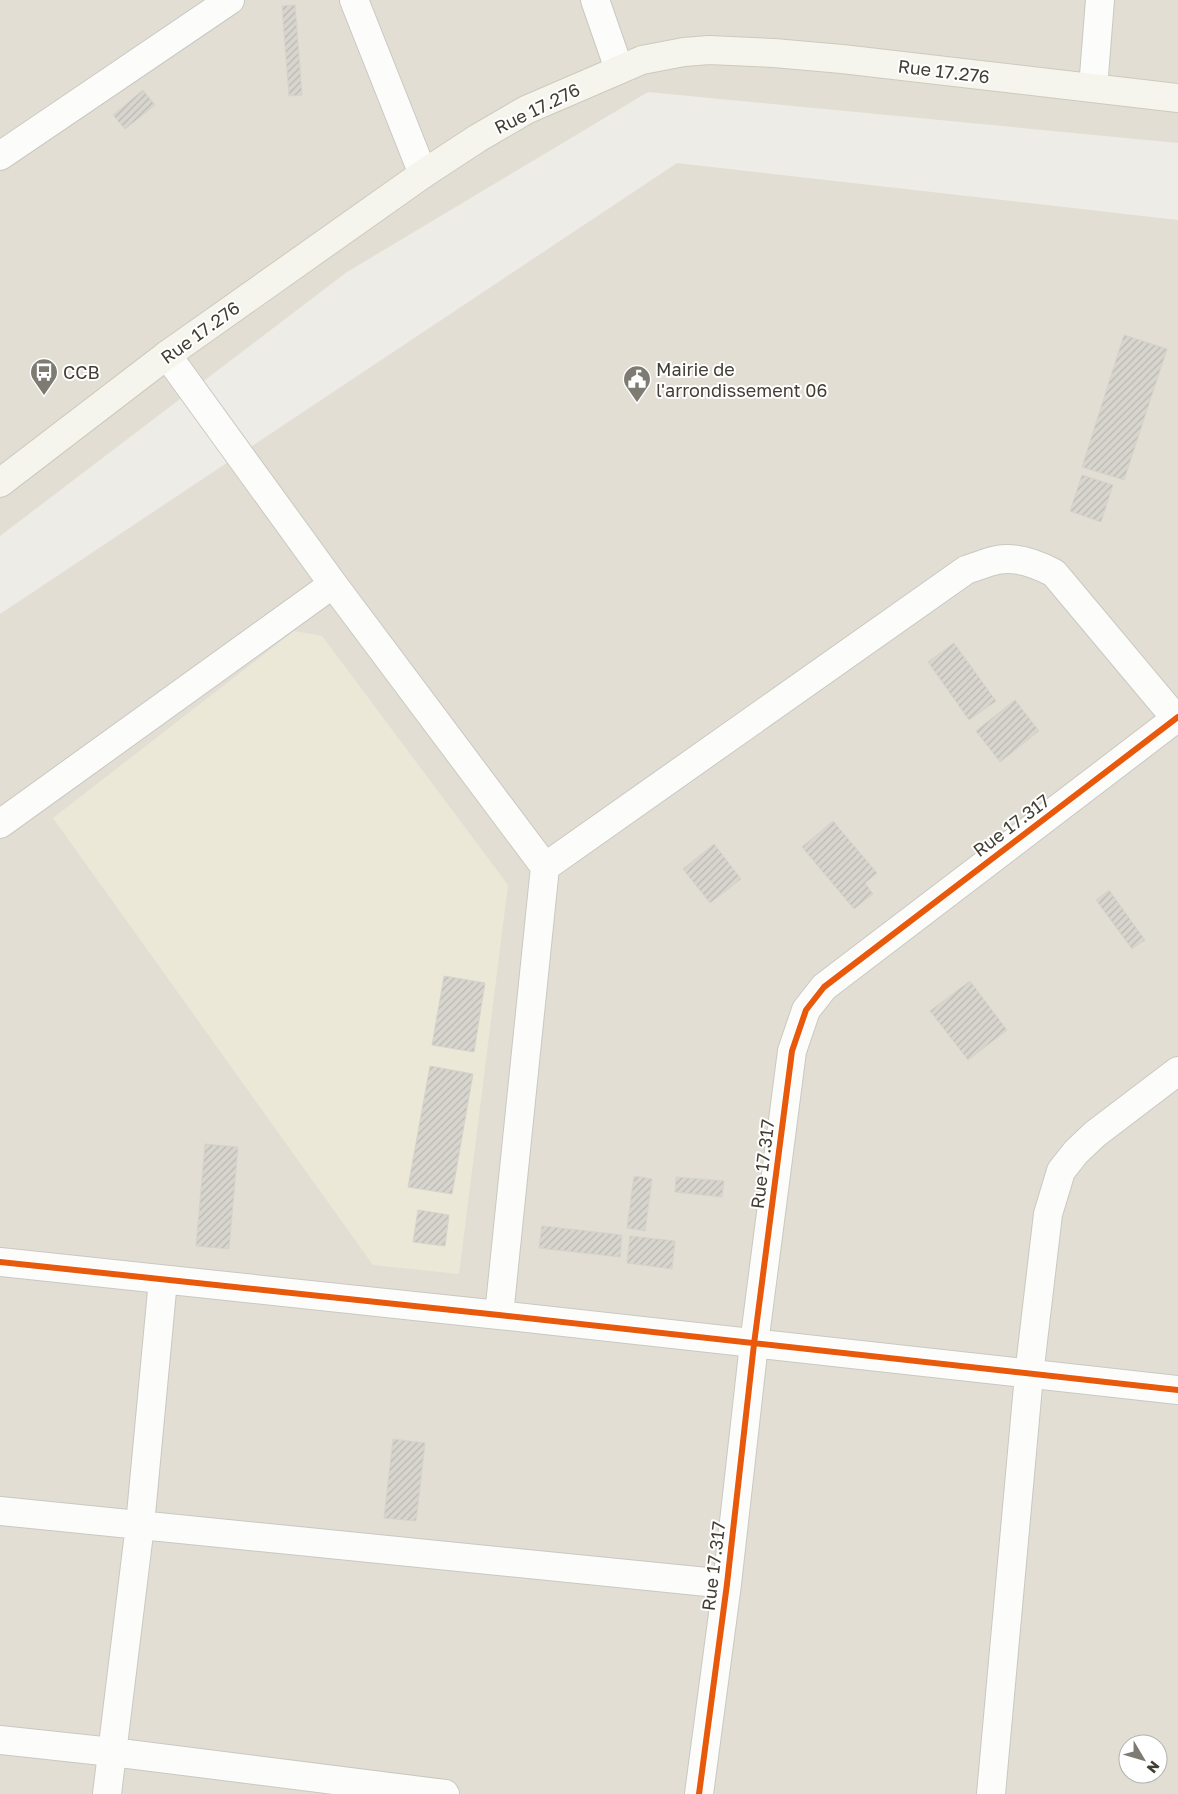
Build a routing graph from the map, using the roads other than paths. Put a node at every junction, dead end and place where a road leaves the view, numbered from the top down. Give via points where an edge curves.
1 (230, 0) edge
2 (354, 0) edge
3 (595, 0) edge
4 (1100, 0) edge
5 (619, 69) junction
6 (1093, 88) junction
7 (1178, 98) edge
8 (0, 156) edge
9 (423, 174) junction
10 (167, 355) junction
11 (0, 483) edge
12 (333, 584) junction
13 (1177, 719) edge
14 (0, 824) edge
15 (545, 867) junction
16 (1178, 1071) edge
17 (0, 1262) edge
18 (163, 1280) junction
19 (499, 1315) junction
20 (754, 1344) junction
21 (1029, 1375) junction
22 (1178, 1390) edge
23 (0, 1511) edge
24 (140, 1525) junction
25 (727, 1584) junction
26 (0, 1740) edge
27 (112, 1752) junction
28 (107, 1794) edge
29 (446, 1794) edge
30 (699, 1794) edge
31 (991, 1794) edge

1 - 8 street
2 - 9 street
3 - 5 street
4 - 6 street
5 - 6 main road, Rue 17.276 via 661,55 709,50 842,59
5 - 9 main road, Rue 17.276 via 526,110
6 - 7 main road, Rue 17.276
9 - 10 main road, Rue 17.276
10 - 11 main road, Rue 17.276
10 - 12 street
12 - 14 street
12 - 15 street
13 - 15 street via 1054,573 1020,560 998,560 966,570
13 - 20 street, Rue 17.317 via 824,987 806,1010 792,1051
15 - 19 street
16 - 21 street via 1095,1134 1061,1171 1048,1214
17 - 18 street
18 - 19 street
18 - 24 street
19 - 20 street
20 - 21 street
20 - 25 street, Rue 17.317
21 - 22 street
21 - 31 street
23 - 24 street
24 - 25 street
24 - 27 street
25 - 30 street, Rue 17.317
26 - 27 street
27 - 28 street
27 - 29 street

